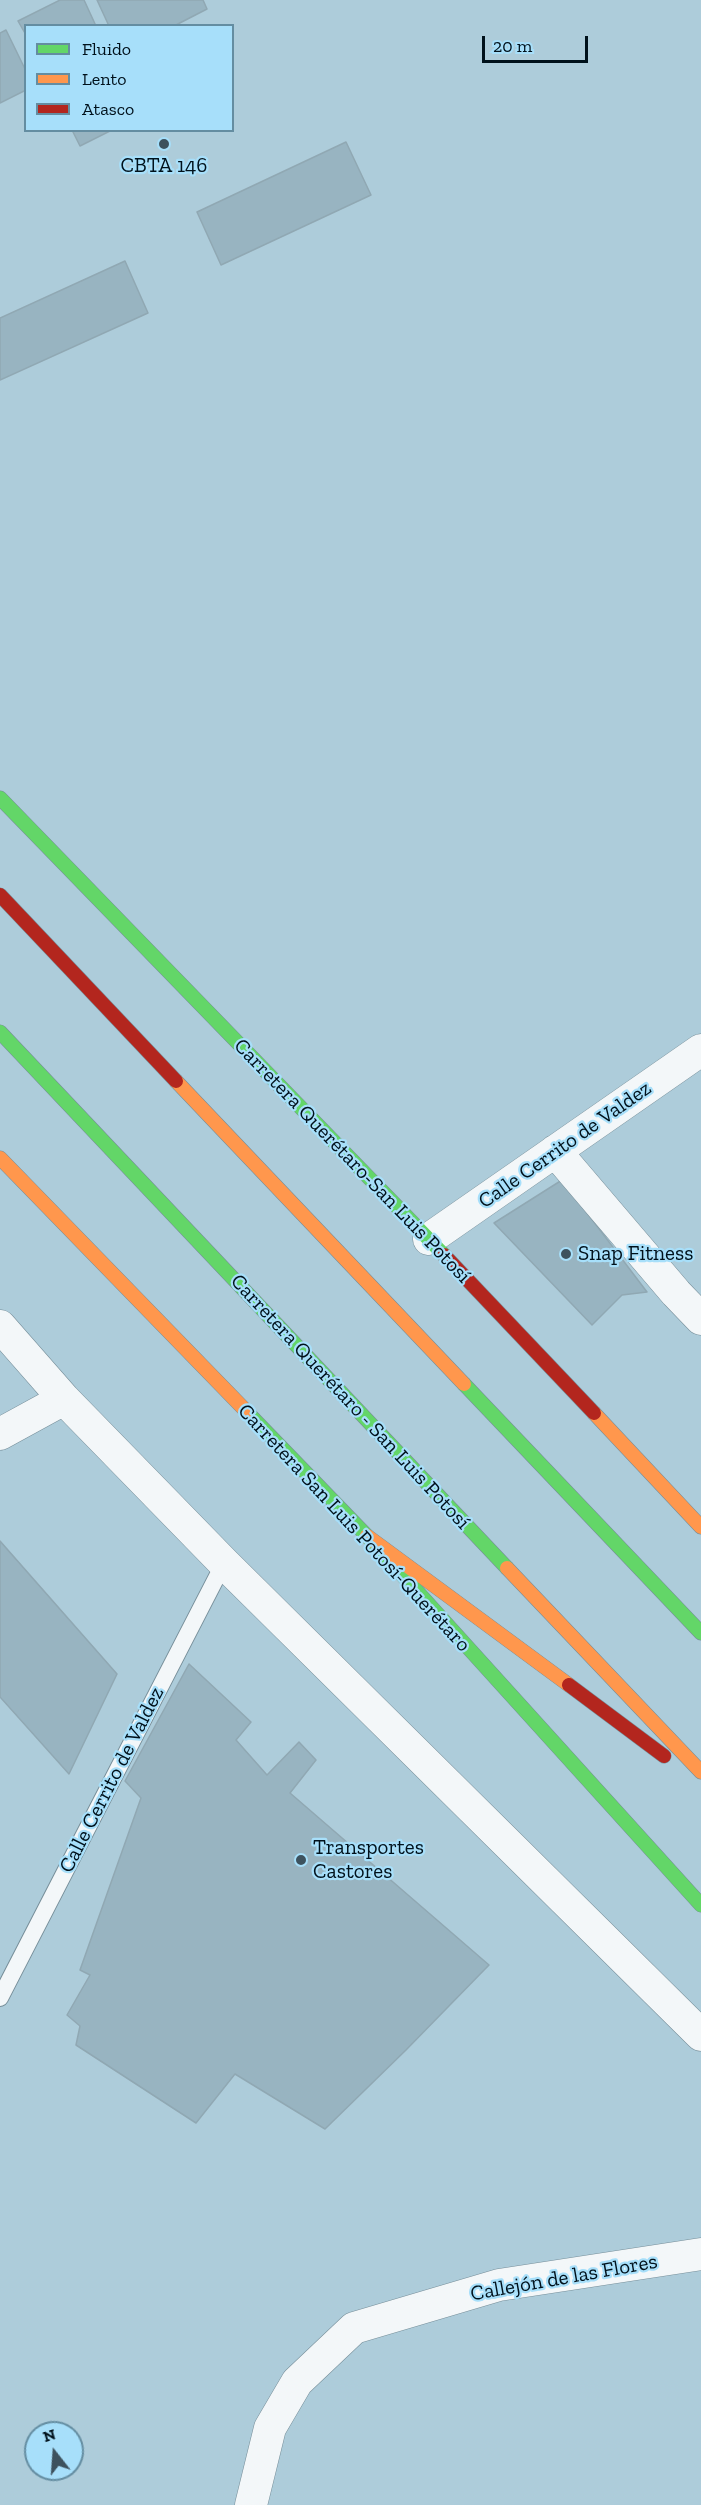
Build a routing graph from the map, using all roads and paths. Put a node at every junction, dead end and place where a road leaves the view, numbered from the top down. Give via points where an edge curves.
1 (0, 798) edge
2 (0, 895) edge
3 (0, 1032) edge
4 (701, 1050) edge
5 (555, 1151) junction
6 (0, 1158) edge
7 (429, 1239) junction
8 (701, 1319) edge
9 (0, 1326) edge
10 (64, 1400) junction
11 (0, 1434) edge
12 (701, 1527) edge
13 (366, 1536) junction
14 (224, 1563) junction
15 (701, 1633) edge
16 (701, 1773) edge
17 (701, 1783) edge
18 (701, 1905) edge
19 (0, 1998) edge
20 (701, 2035) edge
21 (701, 2254) edge
22 (251, 2505) edge

1 - 7 main road, Carretera Querétaro-San Luis Potosí
2 - 15 main road
3 - 16 main road, Carretera Querétaro - San Luis Potosí
4 - 5 street, Calle Cerrito de Valdez
5 - 7 street, Calle Cerrito de Valdez
5 - 8 street
6 - 13 main road, Carretera San Luis Potosí-Querétaro
7 - 12 main road, Carretera Querétaro-San Luis Potosí
9 - 10 street
10 - 11 street
10 - 14 street
13 - 17 main road
13 - 18 main road, Carretera San Luis Potosí-Querétaro
14 - 19 lane, Calle Cerrito de Valdez
14 - 20 street
21 - 22 street, Callejón de las Flores via 499,2285 354,2328 297,2382 270,2428

